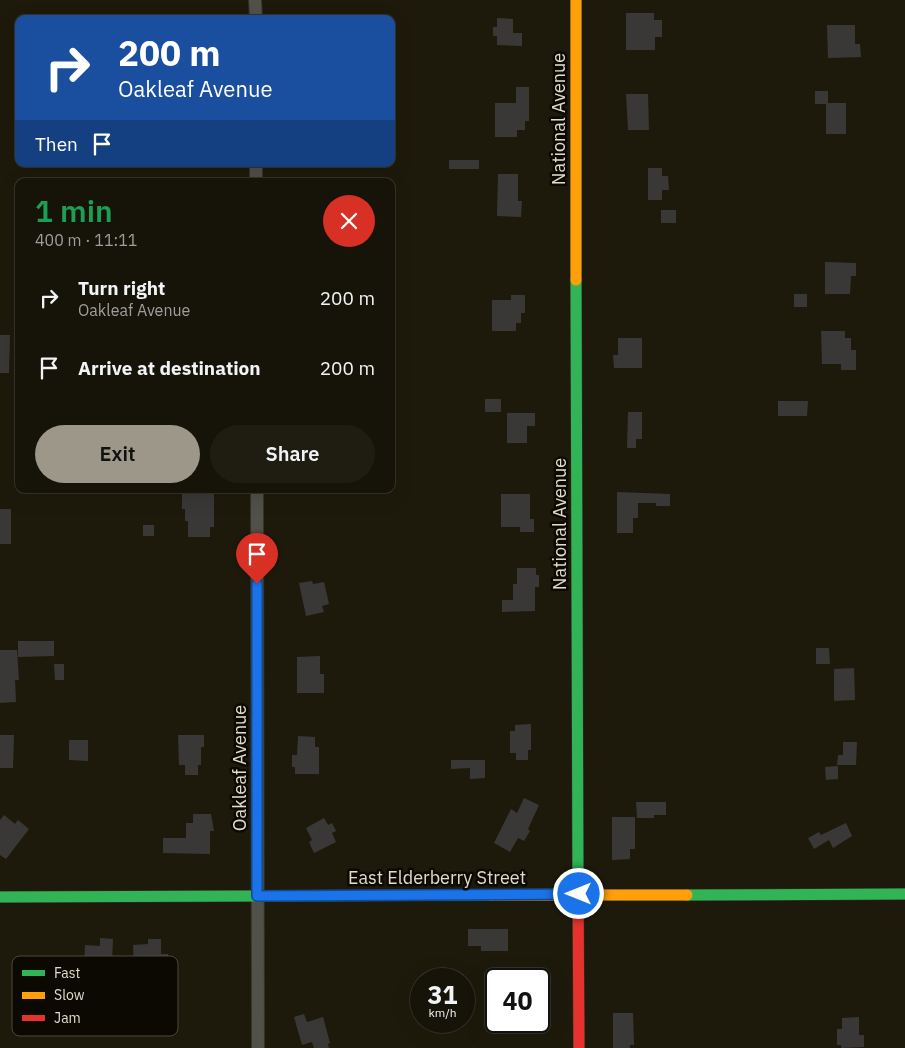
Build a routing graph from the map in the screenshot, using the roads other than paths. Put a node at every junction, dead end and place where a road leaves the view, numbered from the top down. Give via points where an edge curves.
1 (256, 0) edge
2 (576, 0) edge
3 (256, 15) edge
4 (257, 493) edge
5 (579, 894) junction
6 (905, 894) edge
7 (257, 896) junction
8 (0, 897) edge
9 (258, 1048) edge
10 (579, 1048) edge

1 - 3 street
2 - 5 street, National Avenue
4 - 7 street, Oakleaf Avenue
5 - 6 street, East Elderberry Street
5 - 7 street, East Elderberry Street
5 - 10 street, National Avenue
7 - 8 street, East Elderberry Street
7 - 9 street, Oakleaf Avenue

